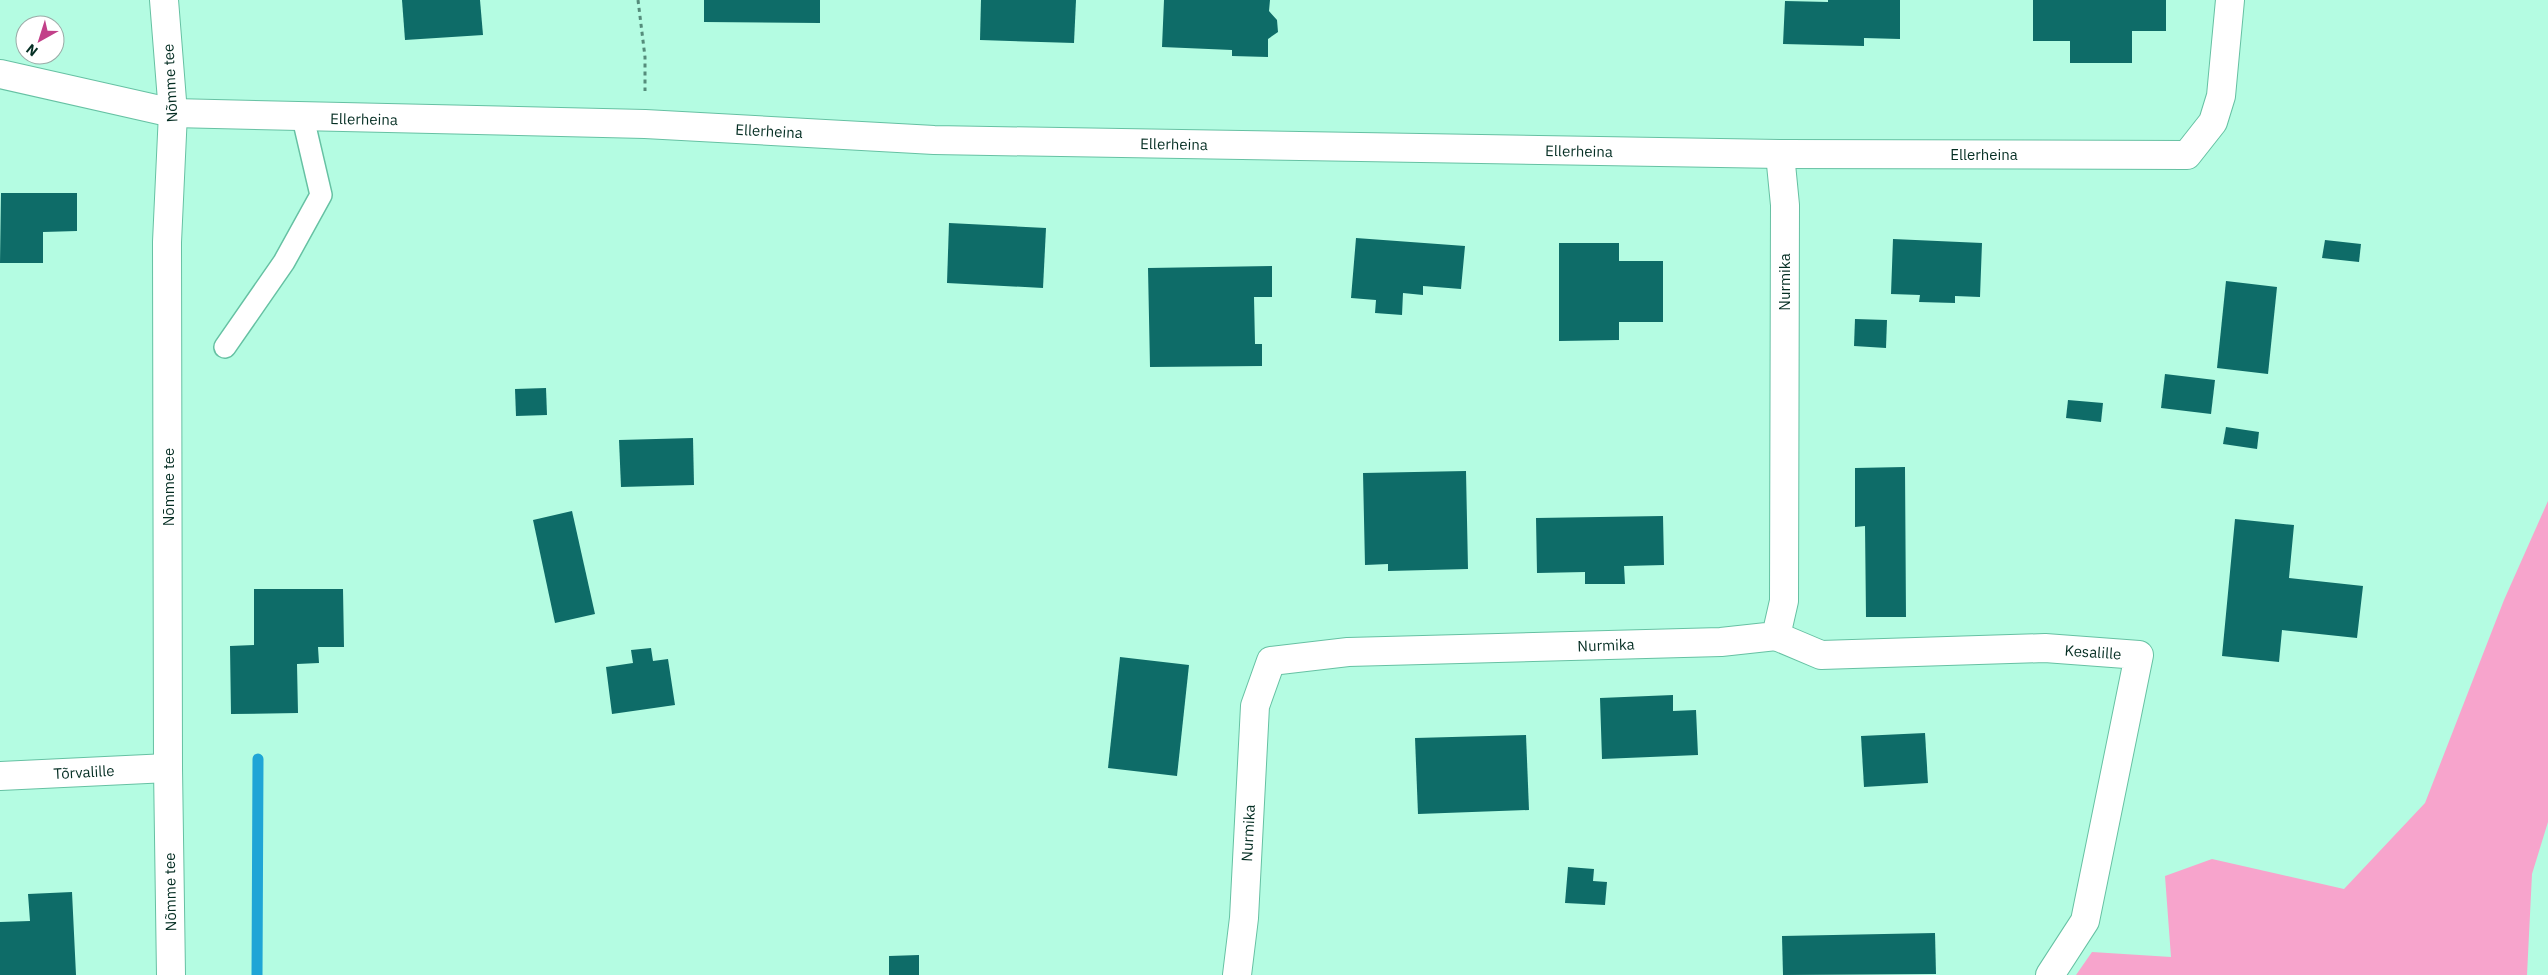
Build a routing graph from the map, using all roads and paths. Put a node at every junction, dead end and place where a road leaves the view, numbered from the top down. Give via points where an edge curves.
1 (164, 0) edge
2 (638, 0) edge
3 (2230, 0) edge
4 (0, 74) edge
5 (173, 113) junction
6 (303, 118) junction
7 (646, 124) junction
8 (1780, 154) junction
9 (225, 347) dead end
10 (1776, 636) junction
11 (168, 768) junction
12 (0, 776) edge
13 (172, 975) edge
14 (1237, 975) edge
15 (2050, 975) edge

1 - 5 street, Nõmme tee
2 - 7 path via 645,57
3 - 8 street, Ellerheina via 2221,96 2213,122 2187,154
4 - 5 street, Ellerheina
5 - 6 street, Ellerheina
5 - 11 street, Nõmme tee via 167,242
6 - 7 street, Ellerheina
6 - 9 lane via 321,194 284,262
7 - 8 street, Ellerheina via 934,140
8 - 10 street, Nurmika via 1785,205 1784,601
10 - 14 street, Nurmika via 1721,642 1348,652 1271,661 1255,706 1244,918
10 - 15 street, Kesalille via 1821,655 2046,648 2139,655 2085,921
11 - 12 street, Tõrvalille
11 - 13 street, Nõmme tee

